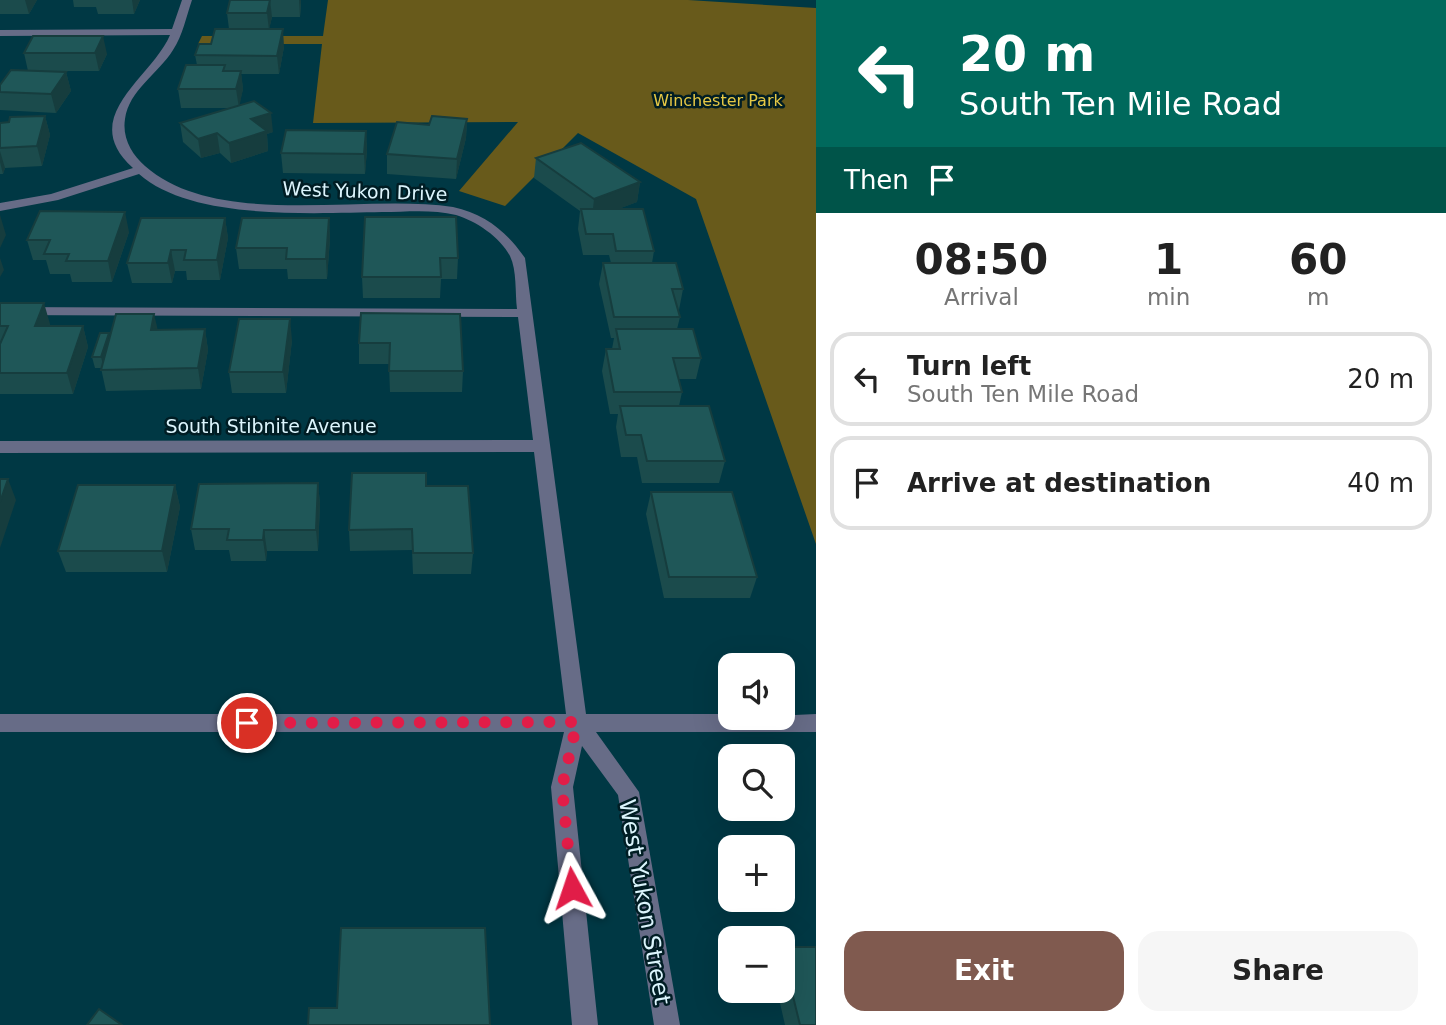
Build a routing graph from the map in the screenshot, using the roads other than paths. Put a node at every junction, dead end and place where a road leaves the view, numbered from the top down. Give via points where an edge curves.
1 (187, 0) edge
2 (176, 32) junction
3 (0, 33) edge
4 (139, 170) junction
5 (0, 207) edge
6 (0, 311) edge
7 (526, 313) junction
8 (543, 446) junction
9 (0, 447) edge
10 (577, 722) junction
11 (0, 723) edge
12 (816, 723) edge
13 (585, 1025) edge
14 (667, 1025) edge

1 - 2 street, West Yukon Drive
2 - 3 street
2 - 4 street, West Yukon Drive via 119,117 120,145
4 - 5 street via 70,194
4 - 7 street, West Yukon Drive via 177,192 215,203 433,208 470,216 499,233 518,258
6 - 7 street
7 - 8 street, West Yukon Drive
8 - 9 street, South Stibnite Avenue
8 - 10 street, West Yukon Drive
10 - 11 street
10 - 12 street
10 - 13 street via 562,787
10 - 14 street, West Yukon Street via 628,792

